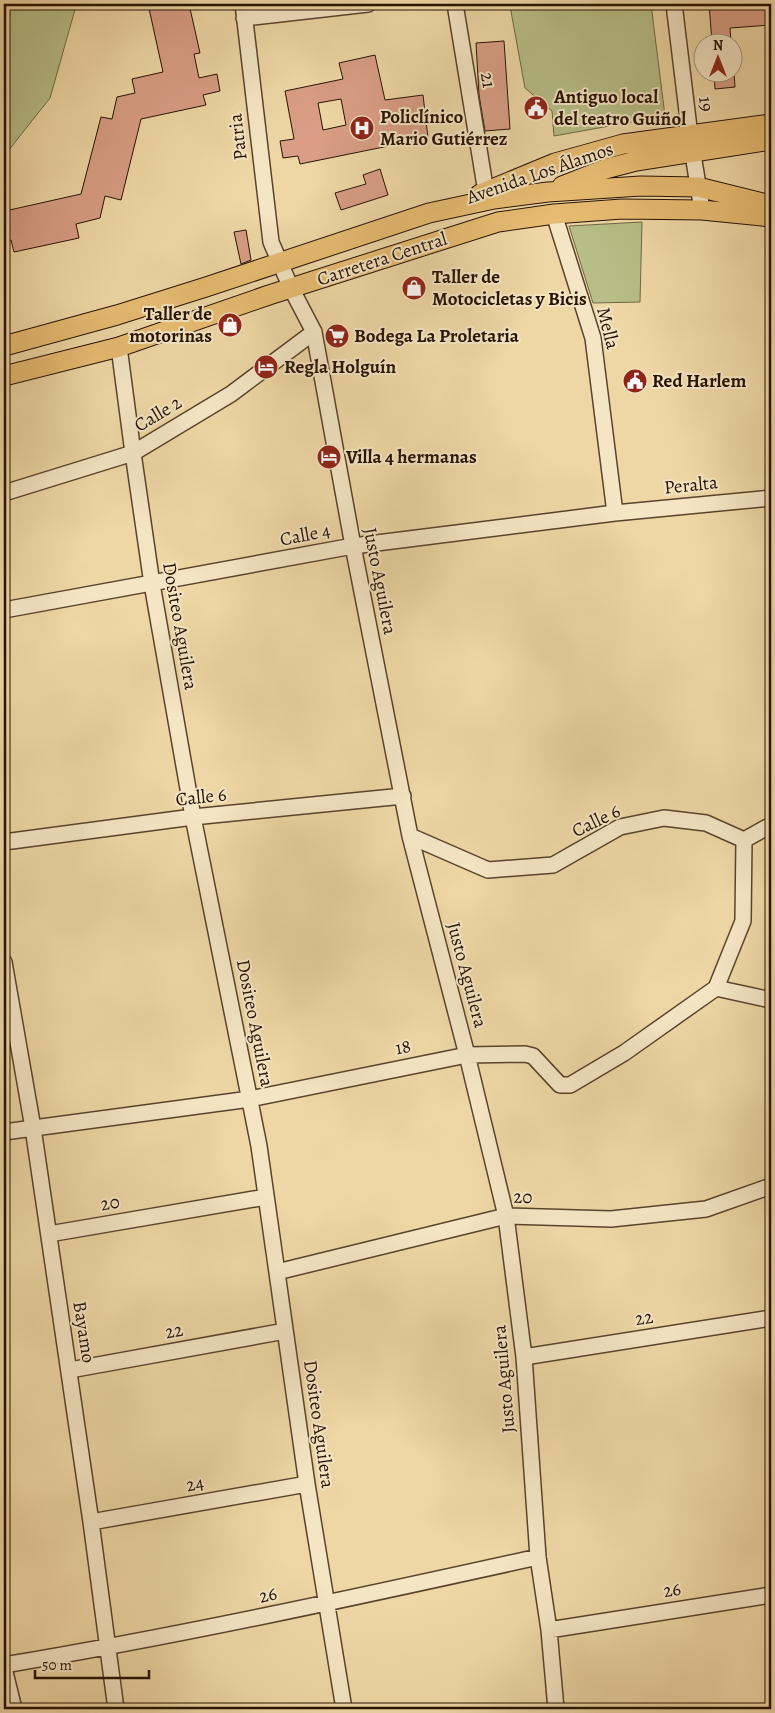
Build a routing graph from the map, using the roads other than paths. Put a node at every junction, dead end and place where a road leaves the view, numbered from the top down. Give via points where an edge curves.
1 (362, 4) edge
2 (455, 4) edge
3 (674, 4) edge
4 (243, 11) edge
5 (771, 124) edge
6 (771, 140) edge
7 (691, 144) junction
8 (698, 187) junction
9 (486, 192) junction
10 (548, 192) junction
11 (771, 205) edge
12 (702, 210) junction
13 (429, 213) junction
14 (554, 214) junction
15 (771, 217) edge
16 (498, 222) junction
17 (280, 263) junction
18 (291, 288) junction
19 (314, 332) junction
20 (4, 346) edge
21 (119, 347) junction
22 (4, 376) edge
23 (133, 453) junction
24 (4, 492) edge
25 (771, 498) edge
26 (616, 513) junction
27 (353, 546) junction
28 (152, 584) junction
29 (4, 610) edge
30 (403, 796) junction
31 (193, 817) junction
32 (771, 825) edge
33 (410, 836) junction
34 (744, 840) junction
35 (4, 842) edge
36 (4, 962) edge
37 (716, 988) junction
38 (771, 1000) edge
39 (467, 1055) junction
40 (250, 1098) junction
41 (34, 1128) junction
42 (4, 1132) edge
43 (771, 1186) edge
44 (266, 1198) junction
45 (506, 1216) junction
46 (49, 1234) junction
47 (277, 1272) junction
48 (771, 1318) edge
49 (285, 1331) junction
50 (524, 1357) junction
51 (70, 1370) junction
52 (306, 1484) junction
53 (91, 1522) junction
54 (538, 1557) junction
55 (771, 1595) edge
56 (327, 1603) junction
57 (549, 1630) junction
58 (108, 1648) junction
59 (4, 1667) edge
60 (14, 1709) edge
61 (116, 1709) edge
62 (344, 1709) edge
63 (556, 1709) edge

1 - 4 street
2 - 9 street, 21
3 - 7 street, 19
4 - 17 street, Patria via 271,242
5 - 7 main road, Avenida Los Álamos
6 - 7 main road, Avenida Los Álamos
7 - 8 street, 19
7 - 9 main road, Avenida Los Álamos via 623,144 555,163
7 - 10 main road, Avenida Los Álamos via 605,169
8 - 10 main road, Carretera Central via 640,186
8 - 11 main road, Carretera Central
8 - 12 street, 19
9 - 13 main road, Avenida Los Álamos
10 - 13 main road, Carretera Central
10 - 16 main road
12 - 14 main road, Carretera Central via 622,209
12 - 15 main road, Carretera Central
13 - 17 main road, Carretera Central
14 - 16 main road, Carretera Central
14 - 26 street, Mella via 593,338
16 - 18 main road, Carretera Central
17 - 18 street, Justo Aguilera
17 - 20 main road, Carretera Central via 116,315
18 - 19 street, Justo Aguilera
18 - 21 main road, Carretera Central
19 - 23 street, Calle 2 via 230,394
19 - 27 street, Justo Aguilera
21 - 22 main road, Carretera Central
21 - 23 street, Dositeo Aguilera
23 - 24 street, Calle 2
23 - 28 street, Dositeo Aguilera
25 - 26 street, Peralta
26 - 27 street, Calle 4
27 - 28 street, Calle 4
27 - 30 street, Justo Aguilera
28 - 29 street, Calle 4
28 - 31 street, Dositeo Aguilera
30 - 31 street, Calle 6
30 - 33 street, Justo Aguilera
31 - 35 street, Calle 6
31 - 40 street, Dositeo Aguilera
32 - 34 street
33 - 34 street, Calle 6 via 488,870 553,866 620,827 664,818 706,823
33 - 39 street, Justo Aguilera
34 - 37 street via 743,922
36 - 41 street, Bayamo
37 - 38 street
37 - 39 street, 18 via 624,1053 570,1085 560,1086 533,1056
39 - 40 street, 18
39 - 45 street, Justo Aguilera
40 - 41 street, 18
40 - 44 street, Dositeo Aguilera
41 - 42 street, 18
41 - 46 street, Bayamo
43 - 45 street, 20 via 706,1208 687,1211 611,1219
44 - 46 street, 20
44 - 47 street, Dositeo Aguilera
45 - 47 street, 20
45 - 50 street, Justo Aguilera
46 - 51 street, Bayamo
47 - 49 street, Dositeo Aguilera
48 - 50 street, 22
49 - 51 street, 22
49 - 52 street, Dositeo Aguilera
50 - 54 street, Justo Aguilera
51 - 53 street, Bayamo
52 - 53 street, 24
52 - 56 street, Dositeo Aguilera
53 - 58 street, Bayamo
54 - 56 street, 26
54 - 57 street, Justo Aguilera
55 - 57 street, 26
56 - 58 street, 26
56 - 62 street, Dositeo Aguilera
57 - 63 street, Justo Aguilera
58 - 59 street, 26
58 - 61 street, Bayamo
59 - 60 street

